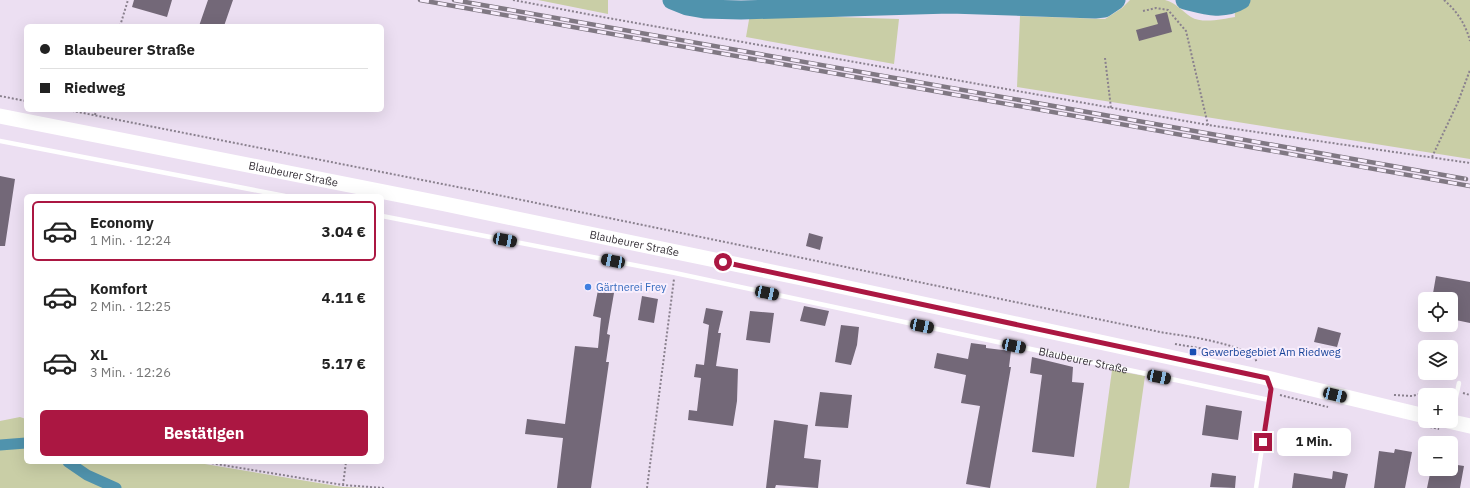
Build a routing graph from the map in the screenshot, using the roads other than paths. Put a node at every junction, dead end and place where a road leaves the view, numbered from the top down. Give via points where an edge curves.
1 (0, 116) edge
2 (0, 141) edge
3 (275, 194) edge
4 (384, 216) edge
5 (1263, 377) junction
6 (1459, 382) dead end
7 (1458, 388) edge
8 (1268, 400) junction
9 (1418, 414) edge
10 (1458, 423) edge
11 (1470, 426) edge
12 (1256, 488) edge

1 - 5 main road, Blaubeurer Straße via 770,271
2 - 3 lane, Blaubeurer Straße
4 - 8 lane, Blaubeurer Straße via 675,273
5 - 8 lane via 1271,389
5 - 9 main road, Blaubeurer Straße
6 - 7 lane
8 - 12 lane
10 - 11 main road

